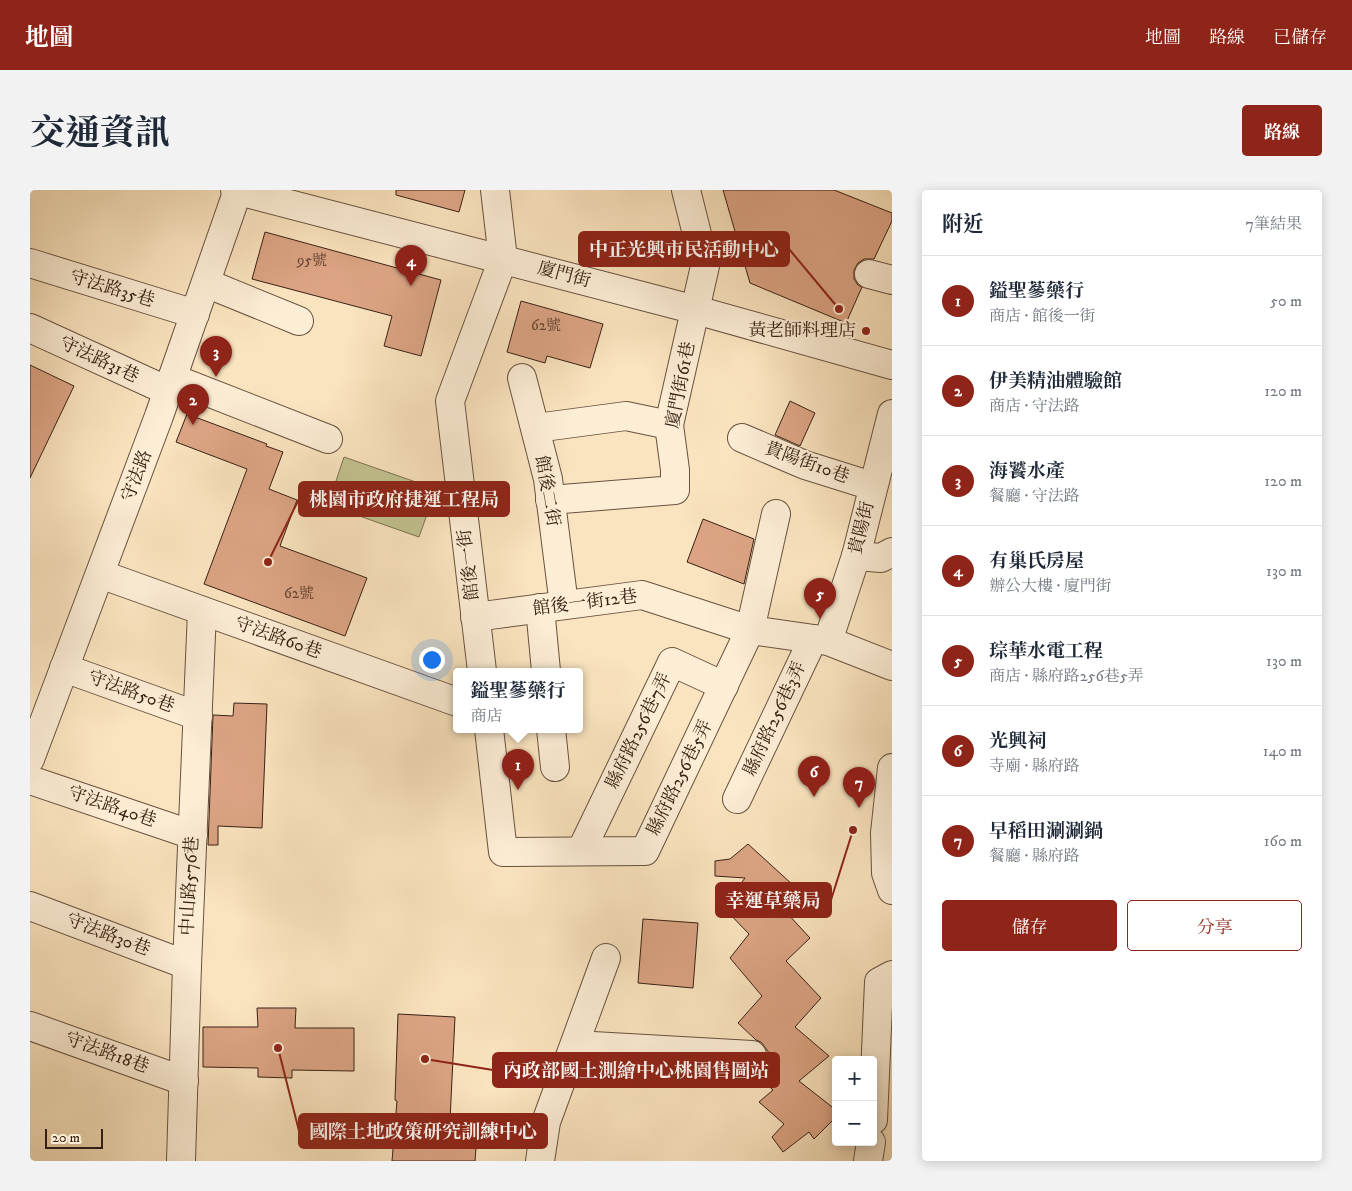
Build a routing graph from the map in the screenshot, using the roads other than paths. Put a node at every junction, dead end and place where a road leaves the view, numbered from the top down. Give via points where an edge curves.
1 (495, 190) edge
2 (686, 190) edge
3 (246, 191) edge
4 (503, 259) junction
5 (30, 263) edge
6 (206, 283) junction
7 (696, 310) junction
8 (195, 314) junction
9 (299, 320) dead end
10 (30, 328) edge
11 (892, 365) edge
12 (522, 378) dead end
13 (170, 385) junction
14 (892, 414) edge
15 (669, 425) junction
16 (536, 428) junction
17 (328, 438) dead end
18 (742, 438) dead end
19 (872, 486) junction
20 (550, 500) junction
21 (776, 514) dead end
22 (892, 552) edge
23 (856, 556) junction
24 (100, 574) junction
25 (552, 607) junction
26 (202, 611) junction
27 (475, 617) junction
28 (750, 630) junction
29 (821, 640) junction
30 (892, 666) edge
31 (64, 668) junction
32 (482, 668) edge
33 (546, 668) edge
34 (724, 686) junction
35 (453, 701) edge
36 (198, 716) junction
37 (34, 732) edge
38 (489, 733) edge
39 (551, 733) edge
40 (30, 759) edge
41 (555, 767) dead end
42 (892, 768) edge
43 (30, 780) edge
44 (737, 798) dead end
45 (193, 835) junction
46 (581, 851) junction
47 (892, 890) edge
48 (30, 906) edge
49 (606, 958) dead end
50 (187, 964) junction
51 (892, 975) edge
52 (30, 1026) edge
53 (575, 1045) junction
54 (752, 1055) dead end
55 (184, 1081) junction
56 (874, 1101) edge
57 (870, 1146) edge
58 (181, 1161) edge
59 (540, 1161) edge
60 (868, 1161) edge

1 - 4 street
2 - 7 street, 廈門街61巷 via 706,266
3 - 4 street, 廈門街
3 - 6 street, 守法路
4 - 7 street, 廈門街
4 - 27 street, 館後一街 via 450,401
5 - 8 street, 守法路35巷
6 - 8 street, 守法路
6 - 9 street
7 - 11 street, 廈門街
7 - 15 street, 廈門街61巷
8 - 13 street, 守法路
10 - 13 street, 守法路31巷
12 - 16 street, 館後二街
13 - 17 street, 守法路31巷
13 - 24 street, 守法路
14 - 19 street, 貴陽街
15 - 16 street via 626,416
15 - 20 street, 廈門街61巷 via 676,470 675,490
16 - 20 street, 館後二街
18 - 19 street, 貴陽街10巷 via 805,465
19 - 23 street, 貴陽街
20 - 25 street, 館後二街
21 - 28 street, 縣府路256巷5弄
22 - 23 street via 881,558
23 - 29 street, 貴陽街
24 - 26 street, 守法路60巷
24 - 31 street, 守法路
25 - 27 street, 館後一街12巷
25 - 28 street, 館後一街12巷 via 642,595
25 - 33 street, 館後二街
26 - 35 street, 守法路60巷
26 - 36 street, 中山路576巷
27 - 32 street, 館後一街
28 - 29 street, 館後一街12巷
28 - 34 street, 縣府路256巷5弄
29 - 30 street, 館後一街12巷
29 - 44 street, 縣府路256巷3弄
31 - 36 street, 守法路50巷
31 - 37 street, 守法路
34 - 46 street, 縣府路256巷5弄 via 645,851
34 - 46 street, 縣府路256巷7弄 via 672,662
36 - 45 street, 中山路576巷
37 - 40 street, 守法路
38 - 46 street, 縣府路256巷5弄 via 503,852
39 - 41 street
42 - 47 street via 885,833 886,873
43 - 45 street, 守法路40巷
45 - 50 street, 中山路576巷
48 - 50 street, 守法路30巷
49 - 53 street
50 - 55 street, 中山路576巷
51 - 56 street via 880,982
52 - 55 street, 守法路18巷
53 - 54 street
53 - 59 street via 546,1122
55 - 58 street, 中山路576巷
57 - 60 street

